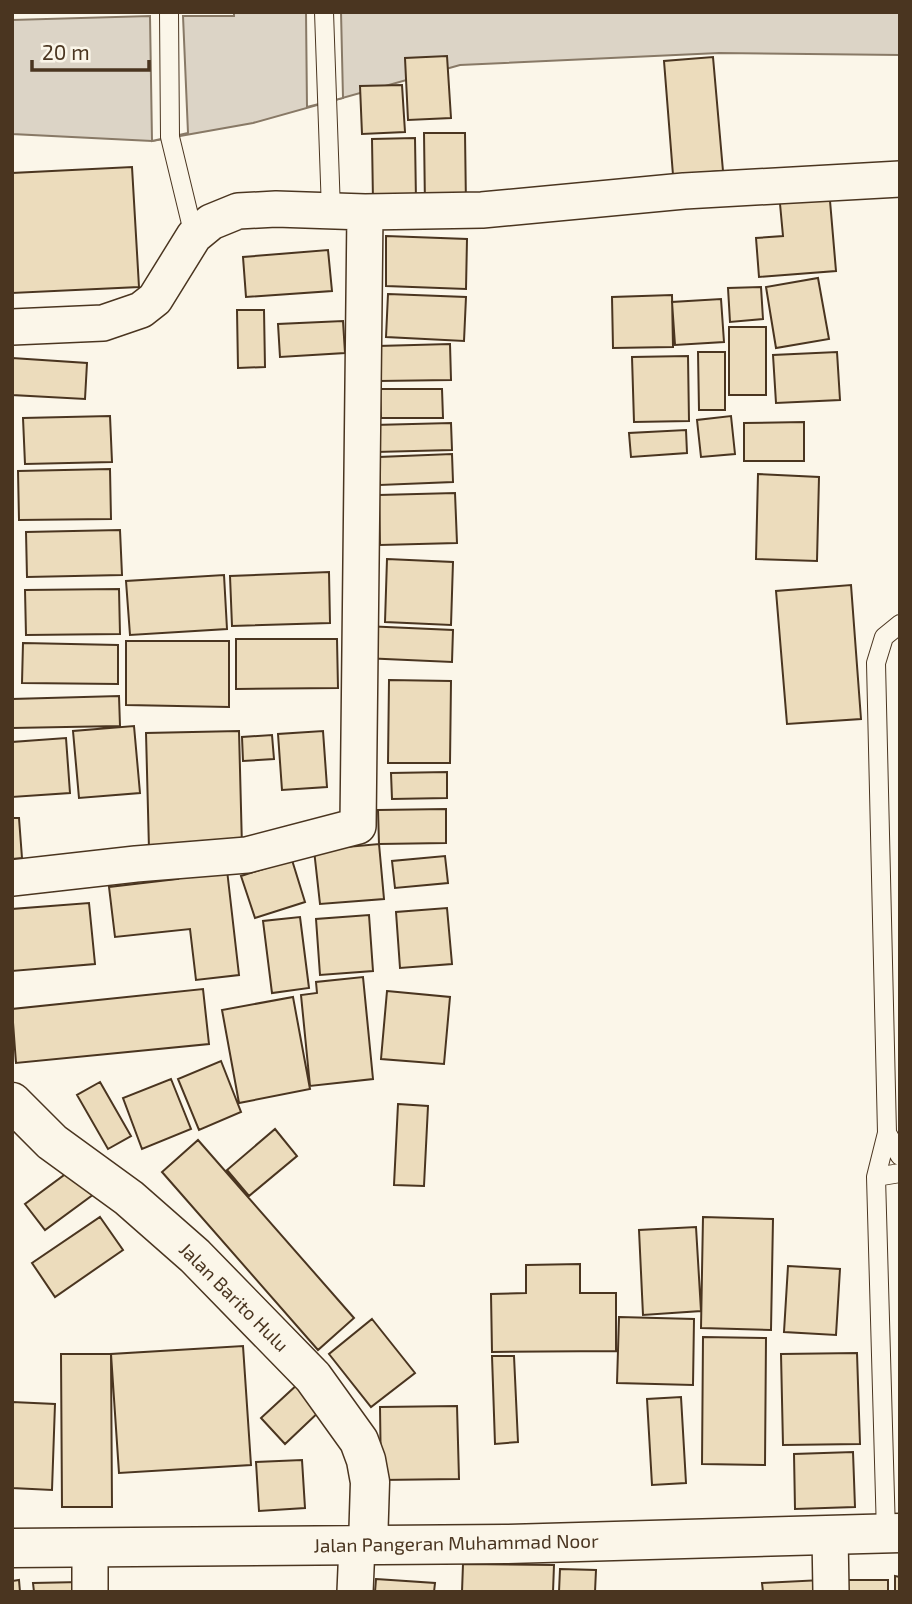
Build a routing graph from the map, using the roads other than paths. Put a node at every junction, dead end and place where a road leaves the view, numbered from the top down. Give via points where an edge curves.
1 (169, 12) edge
2 (324, 12) edge
3 (900, 179) edge
4 (331, 211) junction
5 (365, 212) junction
6 (194, 236) junction
7 (12, 327) edge
8 (900, 624) edge
9 (12, 878) edge
10 (12, 1102) edge
11 (887, 1133) junction
12 (900, 1156) edge
13 (900, 1173) edge
14 (876, 1177) junction
15 (893, 1533) edge
16 (830, 1535) junction
17 (363, 1545) junction
18 (12, 1548) edge
19 (90, 1548) junction
20 (90, 1592) edge
21 (355, 1592) edge
22 (831, 1592) edge

1 - 6 lane via 170,137
2 - 4 lane
3 - 5 street via 684,191 482,210
4 - 5 street
4 - 6 street via 238,211 211,222
5 - 9 street via 358,826 247,855
6 - 7 street via 166,284 141,310 103,323
8 - 11 lane via 884,637 876,663
10 - 17 main road, Jalan Barito Hulu via 52,1142 129,1198 195,1256 313,1377 359,1441 366,1460 370,1482
11 - 12 lane
11 - 14 lane
13 - 14 lane
14 - 15 lane
15 - 16 main road, Jalan Pangeran Muhammad Noor
16 - 17 main road, Jalan Pangeran Muhammad Noor
16 - 22 street
17 - 19 main road, Jalan Pangeran Muhammad Noor
17 - 21 street
18 - 19 main road, Jalan Pangeran Muhammad Noor
19 - 20 street

